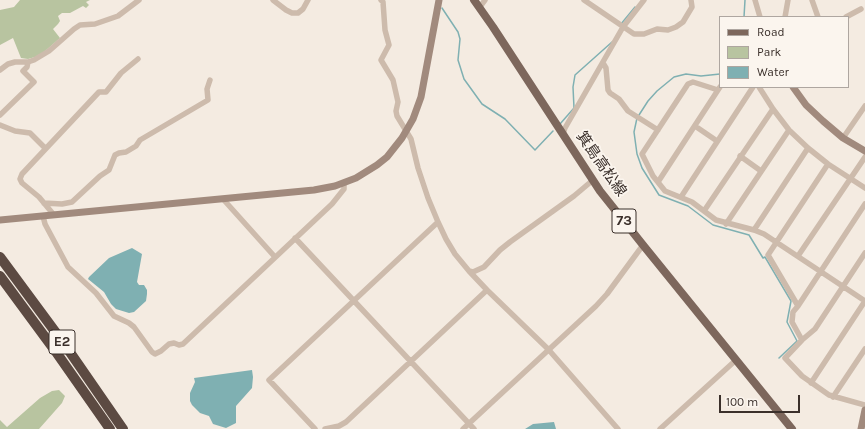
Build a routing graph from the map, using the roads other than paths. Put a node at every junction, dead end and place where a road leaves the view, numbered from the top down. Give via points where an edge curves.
1 (139, 0) edge
2 (273, 0) edge
3 (308, 0) edge
4 (381, 0) edge
5 (439, 0) edge
6 (474, 0) edge
7 (485, 0) edge
8 (584, 0) edge
9 (644, 0) edge
10 (691, 0) edge
11 (755, 0) edge
12 (788, 0) edge
13 (812, 0) edge
14 (479, 8) junction
15 (861, 9) dead end
16 (760, 16) edge
17 (785, 16) edge
18 (818, 16) edge
19 (848, 16) edge
20 (622, 26) junction
21 (138, 59) dead end
22 (28, 62) junction
23 (603, 63) junction
24 (0, 70) edge
25 (210, 80) dead end
26 (753, 88) edge
27 (760, 88) edge
28 (794, 88) edge
29 (719, 89) edge
30 (865, 106) edge
31 (773, 109) junction
32 (0, 115) edge
33 (0, 125) edge
34 (694, 126) junction
35 (658, 130) junction
36 (789, 130) junction
37 (407, 131) junction
38 (563, 134) junction
39 (843, 138) junction
40 (718, 141) junction
41 (45, 148) junction
42 (808, 148) junction
43 (865, 151) edge
44 (740, 156) junction
45 (865, 157) edge
46 (828, 164) junction
47 (761, 171) junction
48 (851, 178) junction
49 (593, 180) junction
50 (658, 182) junction
51 (344, 183) junction
52 (865, 188) edge
53 (681, 197) junction
54 (223, 199) junction
55 (44, 203) junction
56 (865, 204) edge
57 (704, 211) junction
58 (54, 215) junction
59 (43, 216) junction
60 (0, 220) edge
61 (438, 222) junction
62 (726, 224) junction
63 (754, 230) junction
64 (295, 238) junction
65 (776, 241) junction
66 (643, 245) junction
67 (865, 253) edge
68 (798, 256) junction
69 (275, 257) junction
70 (0, 258) edge
71 (468, 271) junction
72 (820, 271) junction
73 (0, 276) edge
74 (843, 286) junction
75 (487, 290) junction
76 (353, 301) junction
77 (865, 301) edge
78 (798, 306) junction
79 (802, 340) junction
80 (548, 349) junction
81 (865, 349) edge
82 (736, 360) junction
83 (410, 363) junction
84 (811, 383) junction
85 (833, 397) junction
86 (865, 405) edge
87 (865, 410) edge
88 (469, 424) junction
89 (122, 428) edge
90 (110, 429) edge
91 (315, 429) edge
92 (325, 429) edge
93 (463, 429) edge
94 (474, 429) edge
95 (618, 429) edge
96 (660, 429) edge
97 (792, 429) edge
98 (861, 429) edge

1 - 22 street via 118,16 95,24 80,25 49,51
2 - 3 street via 286,10 298,13 304,9
4 - 37 street via 389,45 381,60 393,80 398,102 397,116
5 - 37 street via 421,97
6 - 14 main road, 箕島高松線 / 73
7 - 14 street
8 - 20 street
9 - 20 street
10 - 20 street via 692,7 683,22 676,27 634,34
11 - 16 street
12 - 17 street
13 - 18 street
14 - 38 main road, 箕島高松線 / 73
15 - 19 street
20 - 23 street
21 - 41 street via 121,73 106,92 99,92
22 - 24 street via 15,62
22 - 32 street via 23,71 34,82
23 - 35 street via 606,68 608,90 625,108
23 - 38 street
25 - 55 street via 207,89 208,100 140,140 126,152 119,153 109,170 72,202
26 - 40 street
27 - 31 street
28 - 39 street via 818,117
29 - 34 street
29 - 35 street via 693,82 688,84
30 - 39 street
31 - 36 street
31 - 44 street
33 - 41 street via 30,133
34 - 40 street
34 - 50 street
35 - 50 street via 642,154
36 - 42 street
36 - 47 street
37 - 51 street via 397,146 377,165
37 - 61 street
38 - 49 main road, 箕島高松線 / 73
39 - 43 street
40 - 53 street
41 - 55 street via 20,179 40,196
42 - 46 street
42 - 63 street
44 - 47 street
44 - 57 street
45 - 48 street
46 - 48 street
46 - 65 street
47 - 62 street
48 - 52 street
48 - 68 street
49 - 66 main road, 箕島高松線 / 73
49 - 71 street via 510,242 484,267 473,272
50 - 53 street via 665,191
51 - 54 street via 319,189
51 - 64 street via 344,189 332,204
53 - 57 street
54 - 58 street
54 - 69 street
55 - 58 street
56 - 72 street
57 - 62 street
58 - 59 street
59 - 60 street
59 - 69 street via 68,267 96,293 114,316 134,327 155,354 169,344 183,344
61 - 71 street via 455,254
61 - 76 street
62 - 63 street
63 - 65 street
64 - 69 street
64 - 76 street
65 - 68 street
65 - 78 street via 768,255
66 - 80 street via 607,294
66 - 82 main road, 箕島高松線 / 73
67 - 74 street
68 - 72 street
70 - 89 highway, E2 via 65,345
71 - 75 street
72 - 74 street
72 - 78 street
73 - 90 highway, E2
74 - 77 street
74 - 79 street via 815,328
75 - 80 street
75 - 83 street
76 - 83 street
76 - 91 street via 270,380
77 - 84 street
78 - 79 street via 793,312 792,322
79 - 84 street via 785,358
80 - 88 street
80 - 95 street
81 - 85 street
82 - 96 street
82 - 97 main road, 箕島高松線 / 73
83 - 88 street
83 - 92 street via 346,422
84 - 85 street
85 - 86 street
87 - 98 street
88 - 93 street
88 - 94 street

